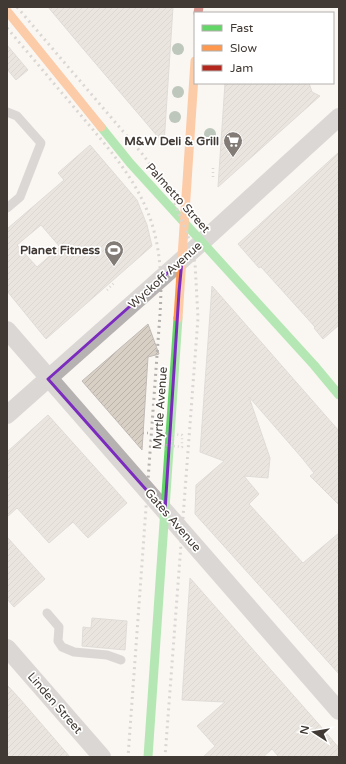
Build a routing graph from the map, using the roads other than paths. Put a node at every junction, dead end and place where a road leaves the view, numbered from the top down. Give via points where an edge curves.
1 (7, 11) edge
2 (194, 76) edge
3 (7, 112) edge
4 (339, 117) edge
5 (7, 208) edge
6 (184, 221) junction
7 (202, 242) junction
8 (182, 260) junction
9 (7, 330) edge
10 (48, 379) junction
11 (339, 395) edge
12 (7, 415) edge
13 (165, 511) junction
14 (47, 613) dead end
15 (7, 648) edge
16 (121, 660) dead end
17 (339, 711) edge
18 (102, 757) edge
19 (148, 757) edge

1 - 6 main road, Palmetto Street via 130,163
2 - 6 main road, Myrtle Avenue
3 - 5 lane via 17,116 41,143 20,197
4 - 7 street, Wyckoff Avenue
6 - 7 main road, Palmetto Street
6 - 8 main road, Myrtle Avenue
7 - 8 street, Wyckoff Avenue
7 - 11 main road, Palmetto Street
8 - 10 street, Wyckoff Avenue
8 - 13 main road, Myrtle Avenue
9 - 10 street, Gates Avenue
10 - 12 street, Wyckoff Avenue
10 - 13 street, Gates Avenue
13 - 17 street, Gates Avenue
13 - 19 main road, Myrtle Avenue
14 - 16 lane via 59,627 58,641 62,647 74,652 107,655
15 - 18 street, Linden Street

